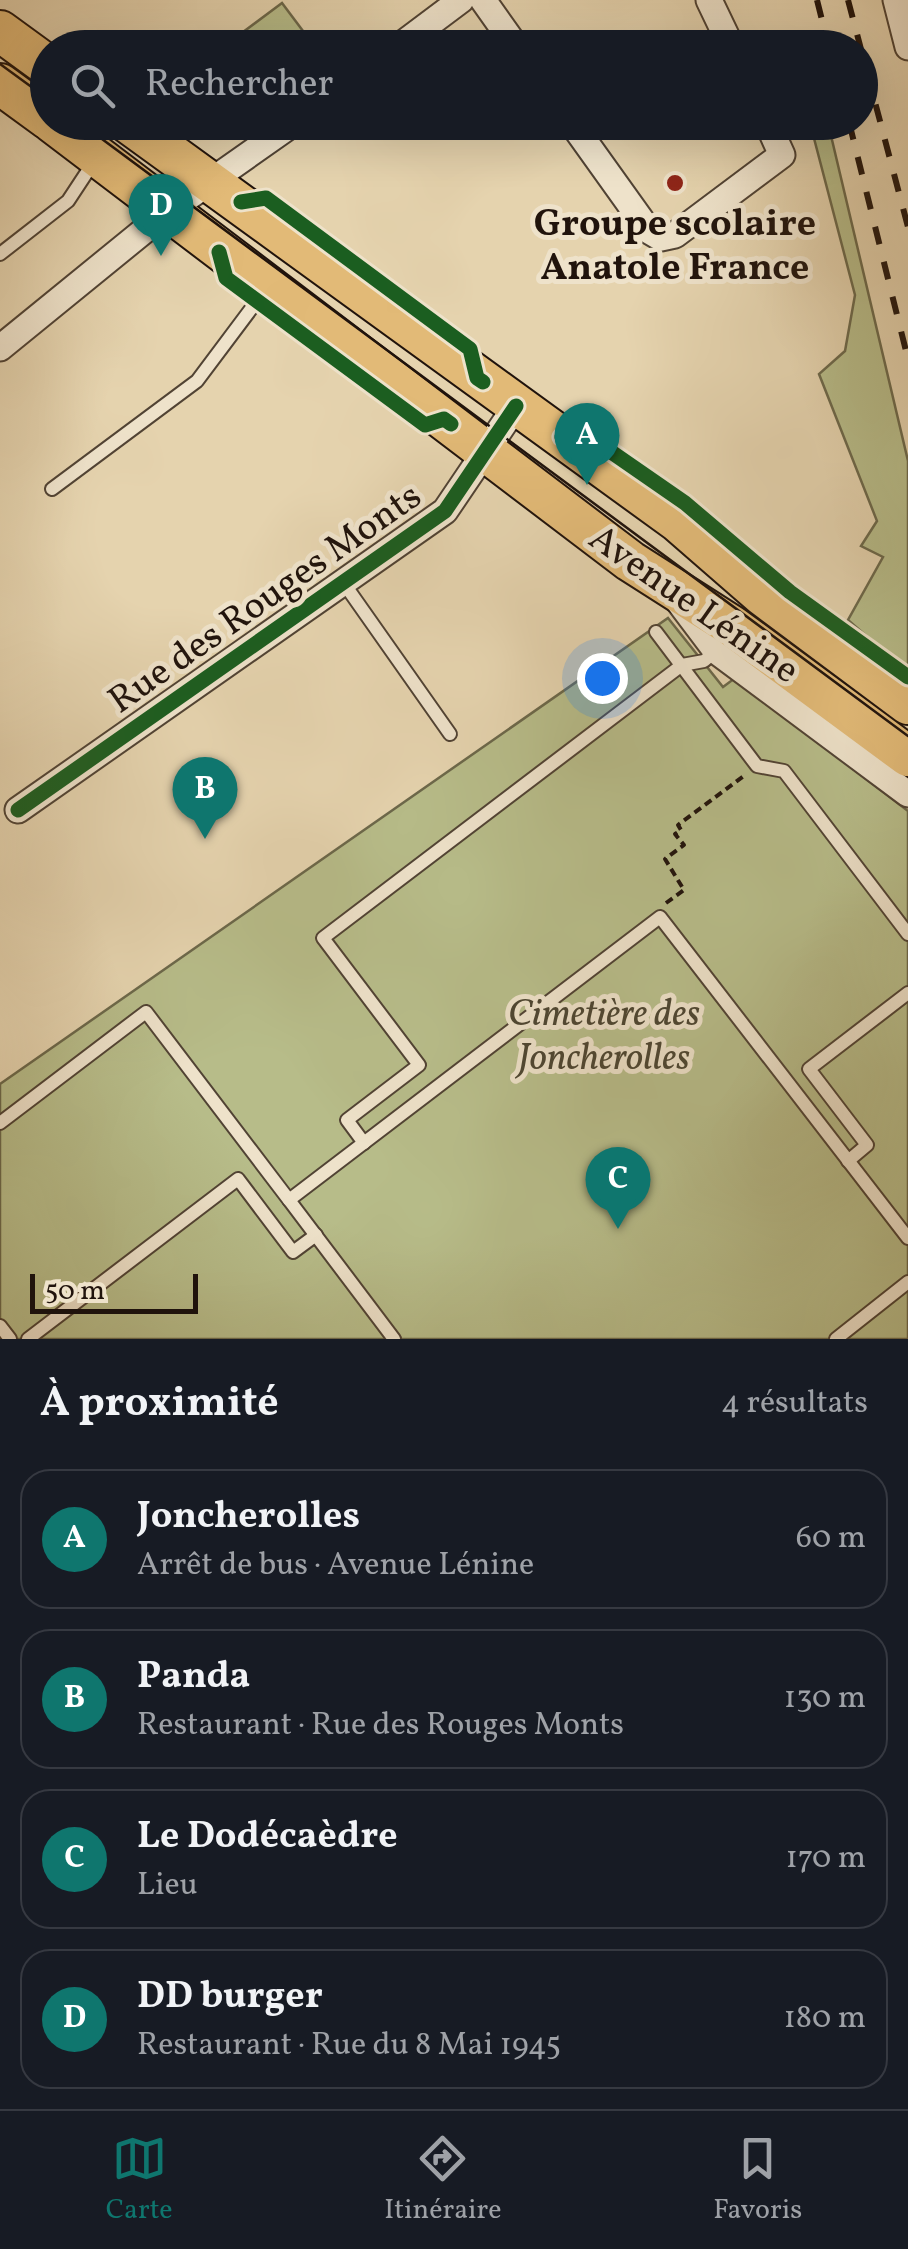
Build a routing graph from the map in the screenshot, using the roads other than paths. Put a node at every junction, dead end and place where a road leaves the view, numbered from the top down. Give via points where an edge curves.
1 (461, 0) edge
2 (483, 0) edge
3 (709, 0) edge
4 (896, 0) edge
5 (421, 30) edge
6 (504, 30) edge
7 (723, 30) edge
8 (0, 31) edge
9 (908, 47) edge
10 (30, 53) edge
11 (0, 84) edge
12 (30, 106) edge
13 (74, 140) edge
14 (153, 140) edge
15 (270, 140) edge
16 (584, 140) edge
17 (775, 140) edge
18 (97, 158) junction
19 (213, 182) junction
20 (167, 212) junction
21 (0, 254) edge
22 (268, 287) junction
23 (0, 348) edge
24 (516, 406) junction
25 (484, 450) junction
26 (52, 490) dead end
27 (343, 582) junction
28 (671, 589) junction
29 (656, 632) dead end
30 (716, 651) junction
31 (682, 665) junction
32 (908, 704) edge
33 (450, 734) dead end
34 (908, 756) edge
35 (908, 794) edge
36 (18, 810) dead end
37 (908, 934) edge
38 (908, 993) edge
39 (0, 1123) edge
40 (364, 1143) junction
41 (848, 1160) junction
42 (289, 1200) junction
43 (316, 1235) junction
44 (908, 1238) edge
45 (908, 1282) edge
46 (0, 1326) edge
47 (10, 1339) edge
48 (28, 1339) edge
49 (394, 1339) edge
50 (836, 1339) edge

1 - 5 street
2 - 6 street
3 - 7 street
4 - 9 street
8 - 10 main road
11 - 12 main road, Avenue Lénine
13 - 18 main road, Avenue Lénine
14 - 19 main road, Avenue Lénine
15 - 19 street
16 - 17 street via 649,231 661,238 675,235 782,156
18 - 20 main road, Avenue Lénine
18 - 21 lane via 68,201
19 - 20 street
19 - 24 main road, Avenue Lénine
20 - 22 main road, Avenue Lénine
20 - 23 street
22 - 25 main road, Avenue Lénine
22 - 26 lane via 197,381
24 - 25 street, Rue des Rouges Monts
24 - 32 main road, Avenue Lénine via 677,521 762,595
25 - 27 street, Rue des Rouges Monts via 448,508 399,552
25 - 28 main road, Avenue Lénine
27 - 33 lane
27 - 36 street, Rue des Rouges Monts via 150,724
28 - 30 street
28 - 34 main road, Avenue Lénine
29 - 31 lane
30 - 31 lane via 704,662
30 - 35 street
31 - 37 lane via 757,766 784,772
31 - 40 lane via 323,938 419,1065 346,1120
38 - 41 lane via 810,1069 867,1145
39 - 42 lane via 146,1012
40 - 41 lane via 660,917
40 - 42 lane
41 - 44 lane
42 - 43 lane
43 - 48 lane via 294,1252 238,1180
43 - 49 lane
45 - 50 lane
46 - 47 lane

